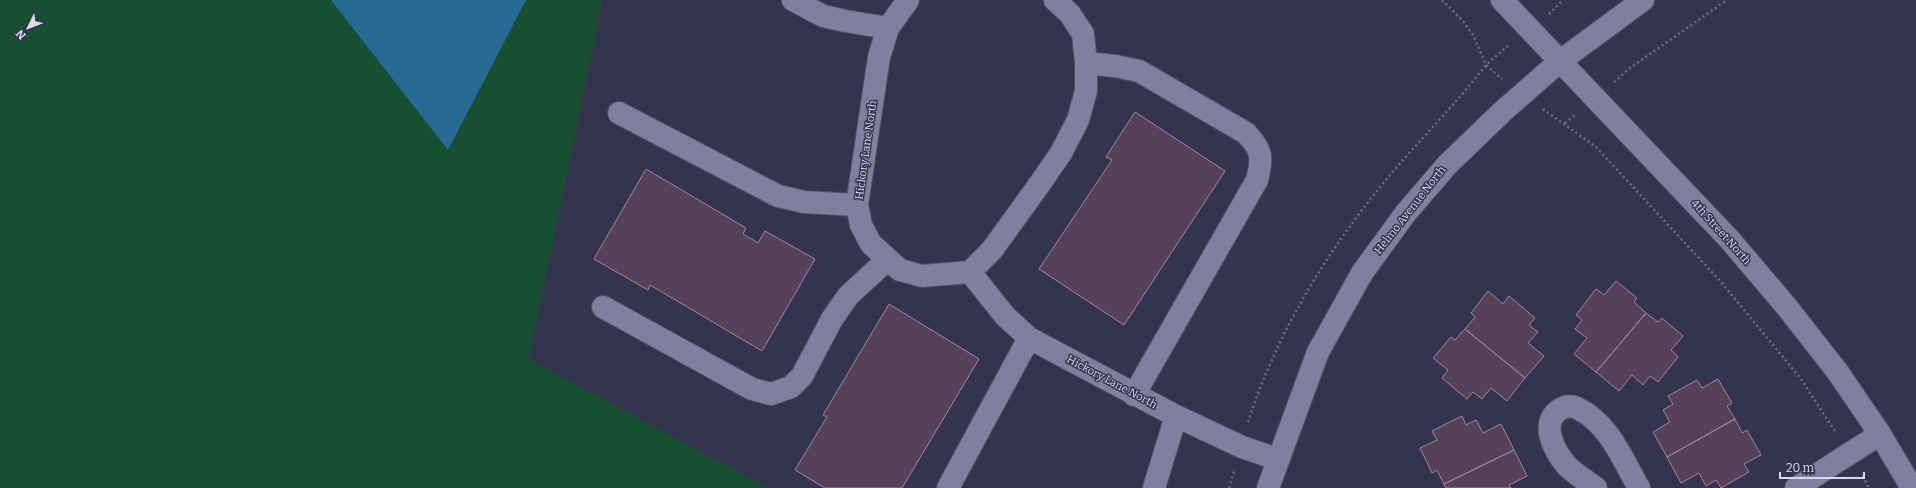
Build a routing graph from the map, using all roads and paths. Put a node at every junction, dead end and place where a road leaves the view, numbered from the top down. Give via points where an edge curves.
1 (793, 0) edge
2 (908, 0) edge
3 (1055, 0) edge
4 (1442, 0) edge
5 (1502, 0) edge
6 (1563, 0) edge
7 (1643, 0) edge
8 (1727, 0) edge
9 (1552, 11) dead end
10 (888, 28) junction
11 (1559, 62) junction
12 (1086, 63) junction
13 (1595, 98) junction
14 (619, 113) dead end
15 (858, 205) junction
16 (887, 260) junction
17 (970, 272) junction
18 (603, 307) dead end
19 (1029, 338) junction
20 (1134, 395) junction
21 (1176, 416) junction
22 (1248, 421) dead end
23 (1880, 434) junction
24 (1849, 454) junction
25 (1278, 459) junction
26 (1234, 471) dead end
27 (948, 488) edge
28 (1154, 488) edge
29 (1229, 488) edge
30 (1268, 488) edge
31 (1596, 488) edge
32 (1639, 488) edge
33 (1796, 488) edge
34 (1869, 488) edge
35 (1912, 488) edge

1 - 10 street via 823,16
2 - 10 street, Hickory Lane North
3 - 12 street via 1070,14 1083,34
4 - 22 path via 1473,35 1486,65 1355,218 1289,325
5 - 11 street, 4th Street North
6 - 9 path
7 - 11 street, Helmo Avenue North
8 - 13 path via 1630,68
10 - 15 street, Hickory Lane North via 879,57
11 - 13 street, 4th Street North
11 - 25 street, Helmo Avenue North via 1446,164 1362,273 1318,352
12 - 17 street via 1086,92 1078,120 1061,153 992,250
12 - 20 street via 1139,71 1246,133 1258,146 1262,163 1257,180
13 - 23 street, 4th Street North via 1735,246 1786,306 1837,371
13 - 24 path via 1565,123 1596,147 1725,287 1801,378
14 - 15 street via 778,196 804,202
15 - 16 street, Hickory Lane North via 862,225 871,244
16 - 17 street, Hickory Lane North via 900,270 922,276
16 - 18 street via 848,296 832,319 802,376 791,387 771,394 752,389
17 - 19 street, Hickory Lane North via 1005,316
19 - 20 street, Hickory Lane North
19 - 27 street
20 - 21 street, Hickory Lane North
21 - 25 street, Hickory Lane North via 1242,447
21 - 28 street
23 - 24 street
23 - 35 street, 4th Street North
24 - 33 street
24 - 34 path
25 - 30 street, Helmo Avenue North
26 - 29 path
31 - 32 street via 1567,465 1552,439 1549,422 1561,409 1570,406 1580,409 1602,428 1612,440

